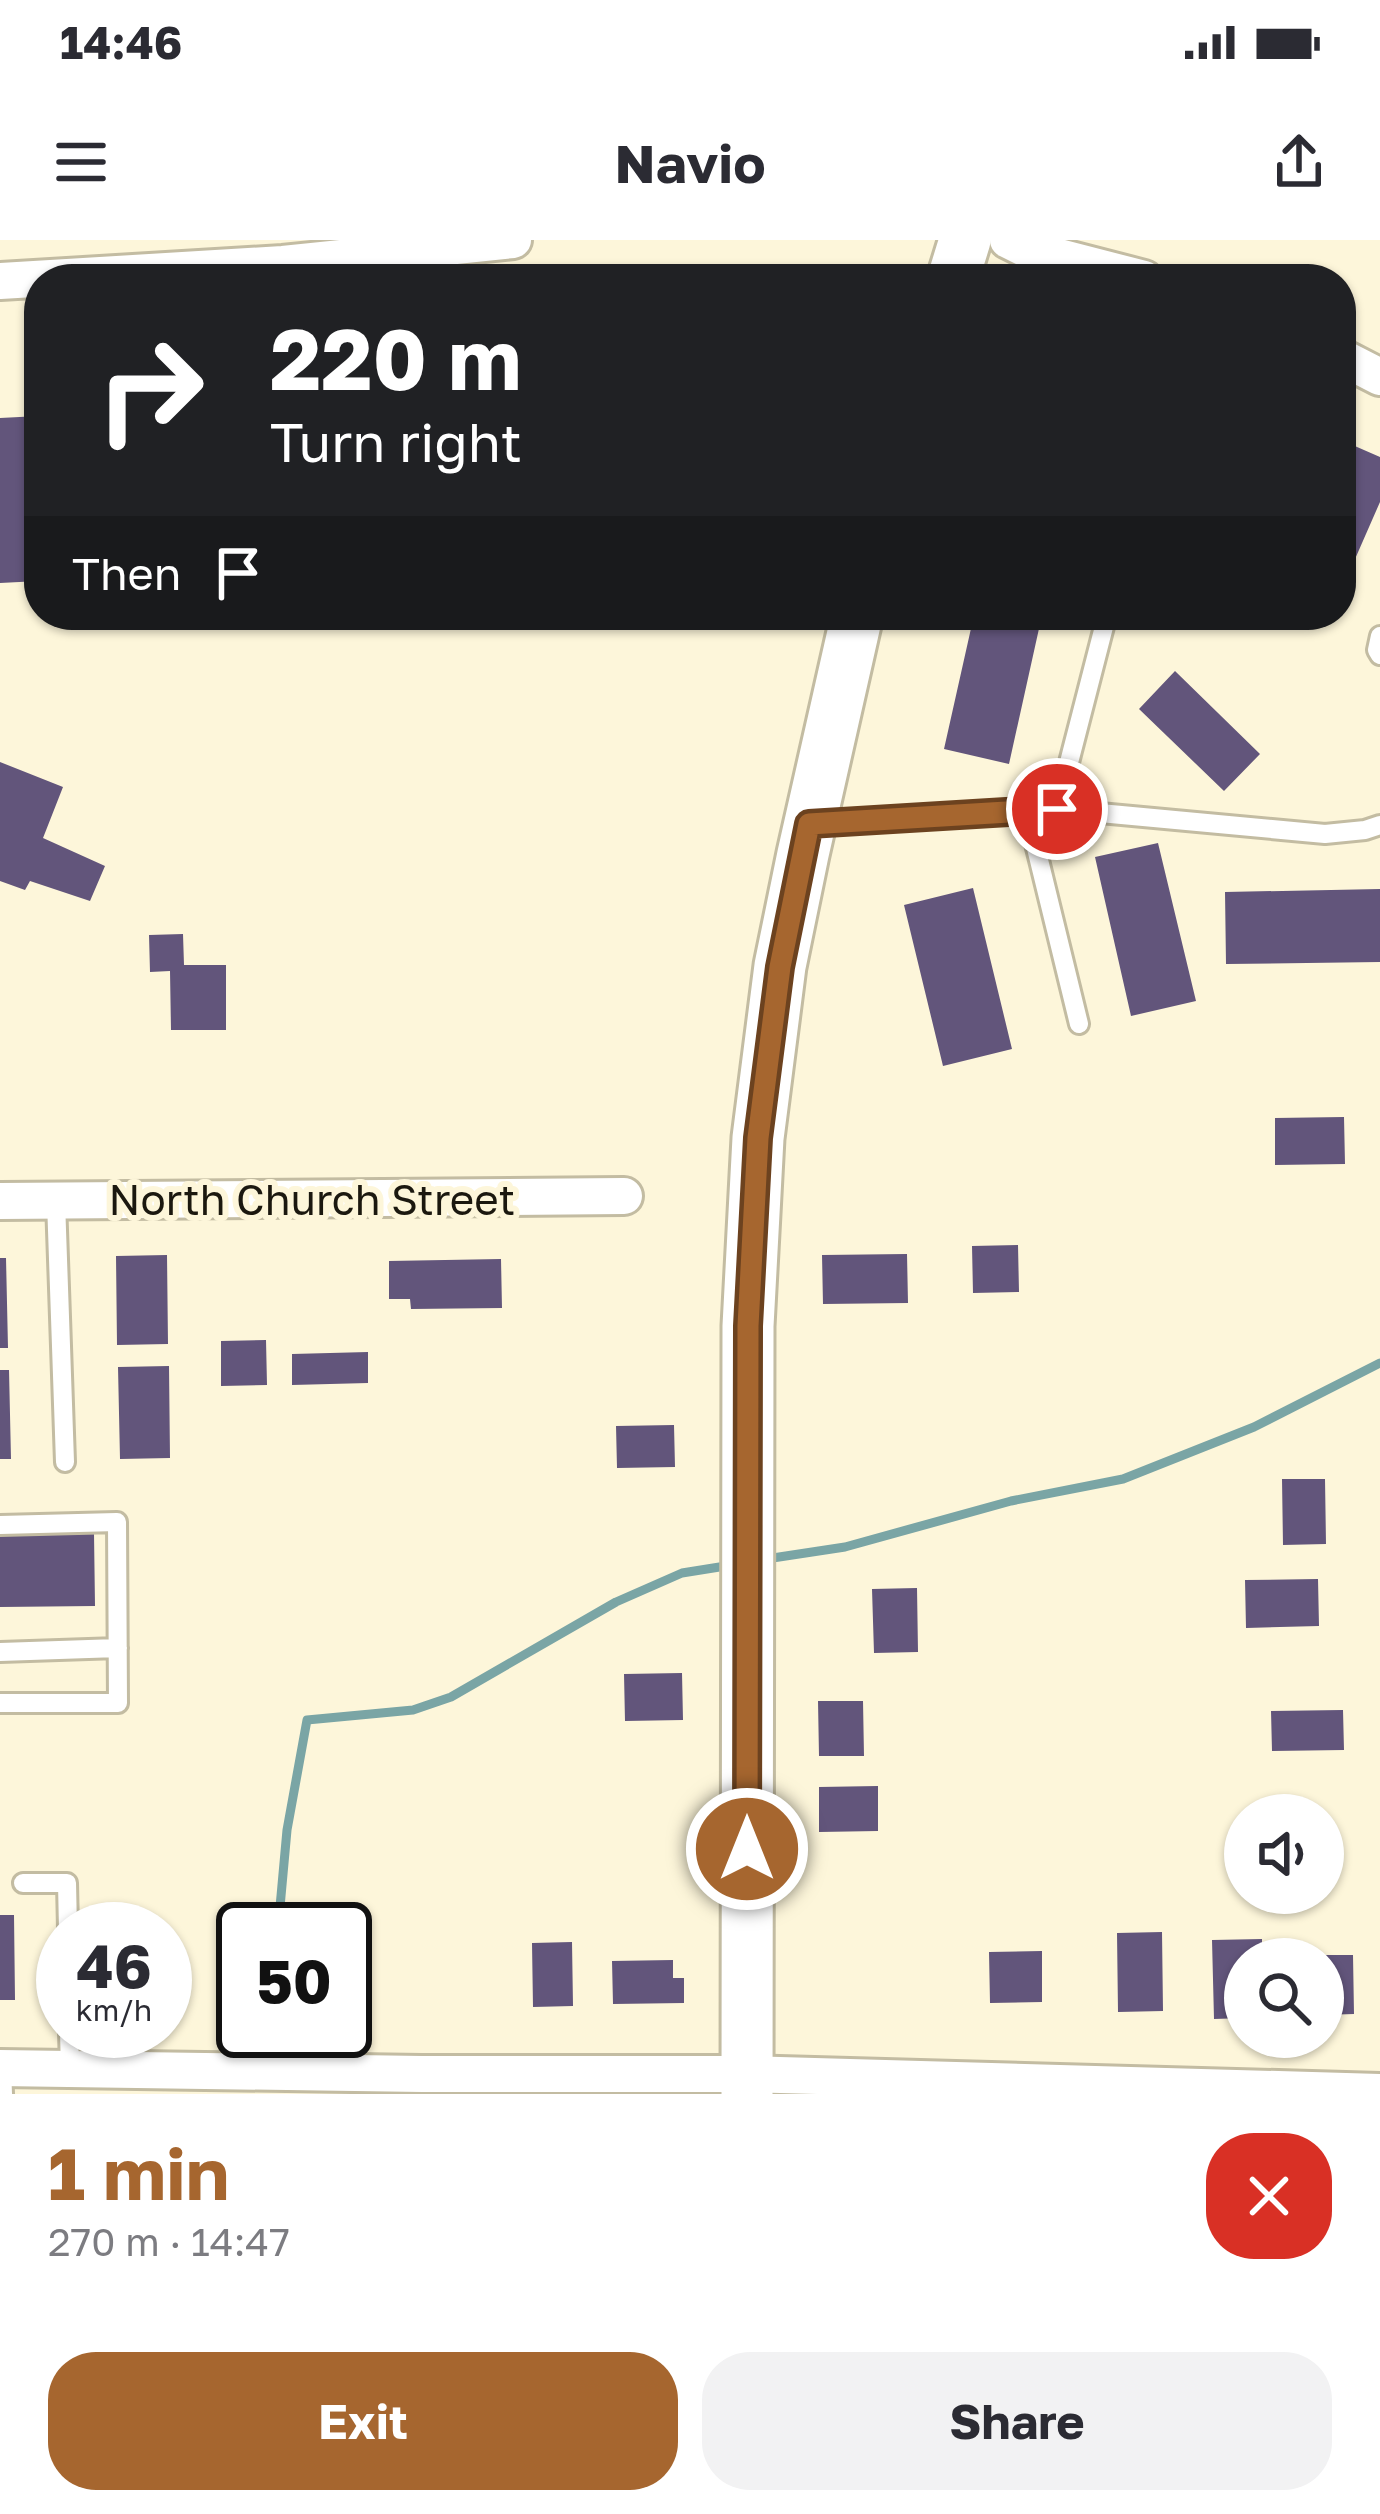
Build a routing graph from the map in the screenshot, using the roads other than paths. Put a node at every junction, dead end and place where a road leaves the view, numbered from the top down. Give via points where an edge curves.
1 (513, 240) edge
2 (1008, 240) edge
3 (282, 252) edge
4 (170, 264) edge
5 (1086, 264) edge
6 (854, 630) edge
7 (1103, 630) edge
8 (1380, 636) edge
9 (1380, 655) edge
10 (1057, 809) junction
11 (1027, 811) junction
12 (809, 824) junction
13 (1380, 825) edge
14 (1079, 1024) dead end
15 (624, 1196) dead end
16 (0, 1201) edge
17 (56, 1201) junction
18 (65, 1462) dead end
19 (0, 1525) edge
20 (118, 1648) junction
21 (0, 1652) edge
22 (0, 1703) edge
23 (23, 1883) dead end
24 (67, 1902) edge
25 (70, 2058) edge
26 (70, 2069) junction
27 (2, 2077) edge
28 (200, 2083) edge
29 (368, 2084) edge
30 (563, 2084) edge
31 (662, 2084) edge
32 (747, 2084) edge
33 (1380, 2092) edge

1 - 3 street
2 - 5 street
3 - 4 street
6 - 12 main road
7 - 10 lane
8 - 9 lane
10 - 11 lane
10 - 13 lane via 1324,834
11 - 12 lane
11 - 14 lane
12 - 32 main road via 758,1138 748,1326
15 - 17 street, North Church Street
16 - 17 street, North Church Street
17 - 18 lane
19 - 20 lane via 117,1522
20 - 21 lane
20 - 22 lane via 118,1703
23 - 24 lane via 67,1883
25 - 26 lane
26 - 27 street
26 - 28 street
28 - 29 street
29 - 30 street
30 - 31 street
31 - 32 street
32 - 33 street

